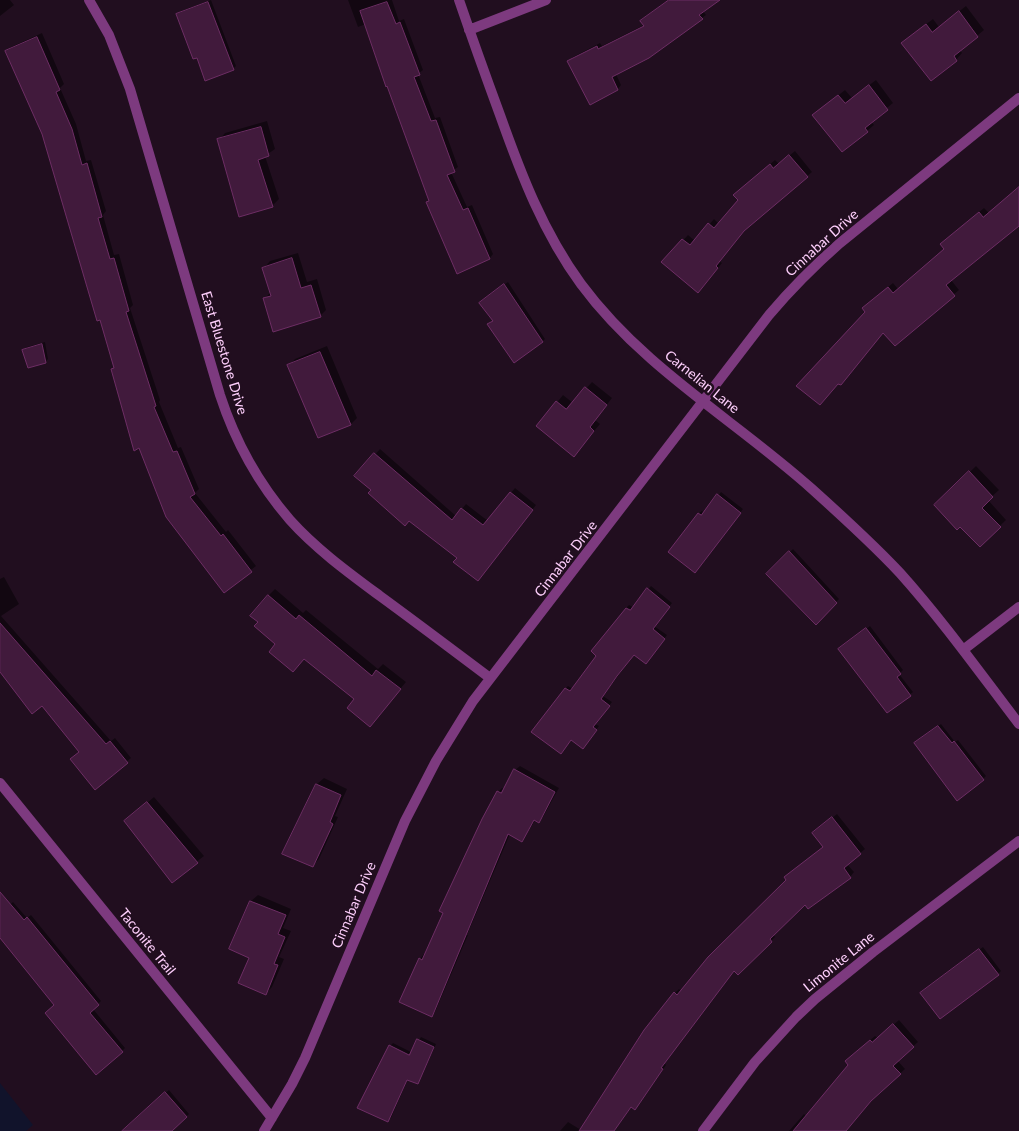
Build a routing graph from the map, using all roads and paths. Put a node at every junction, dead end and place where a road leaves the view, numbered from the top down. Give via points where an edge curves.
1 (89, 0) edge
2 (459, 0) edge
3 (546, 0) edge
4 (469, 30) junction
5 (1019, 98) edge
6 (703, 402) junction
7 (1019, 608) edge
8 (963, 650) junction
9 (490, 678) junction
10 (1019, 724) edge
11 (0, 784) edge
12 (1019, 841) edge
13 (272, 1118) junction
14 (264, 1131) edge
15 (703, 1131) edge

1 - 9 street, East Bluestone Drive via 109,35 125,74 220,395 248,461 276,503 320,549
2 - 4 street, Carnelian Lane
3 - 4 street
4 - 6 street, Carnelian Lane via 518,165 564,259 617,328
5 - 6 street, Cinnabar Drive via 816,264 769,315
6 - 8 street, Carnelian Lane via 809,486 856,529 901,574
6 - 9 street, Cinnabar Drive
7 - 8 street
8 - 10 street, Carnelian Lane
9 - 13 street, Cinnabar Drive via 419,791 305,1058
11 - 13 street, Taconite Trail
12 - 15 street, Limonite Lane via 873,952 796,1017 756,1062
13 - 14 street, Cinnabar Drive

